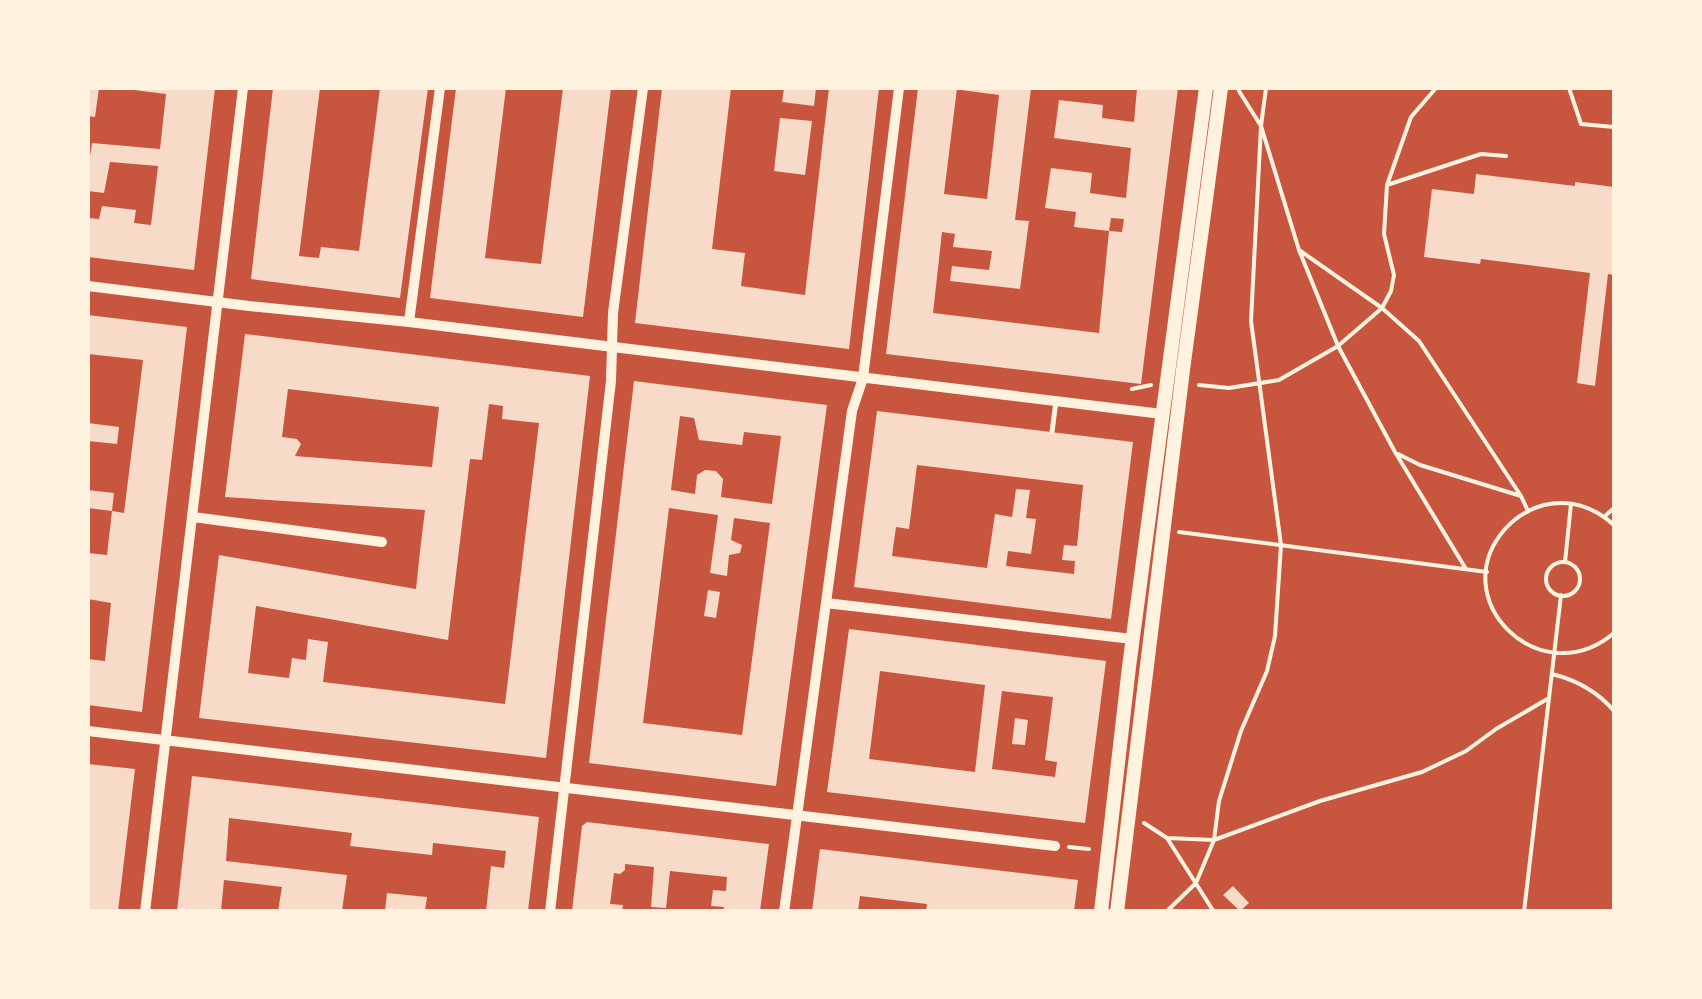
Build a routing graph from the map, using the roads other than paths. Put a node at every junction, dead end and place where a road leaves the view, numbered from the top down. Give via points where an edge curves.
1 (243, 88) edge
2 (440, 88) edge
3 (643, 88) edge
4 (899, 88) edge
5 (1206, 88) edge
6 (1221, 88) edge
7 (88, 286) edge
8 (218, 302) junction
9 (409, 322) junction
10 (612, 348) junction
11 (863, 378) junction
12 (1056, 401) junction
13 (1162, 414) junction
14 (1052, 432) dead end
15 (193, 517) junction
16 (382, 542) dead end
17 (826, 603) junction
18 (1132, 639) junction
19 (88, 731) edge
20 (166, 741) junction
21 (565, 788) junction
22 (797, 815) junction
23 (1055, 846) dead end
24 (145, 912) edge
25 (550, 912) edge
26 (784, 912) edge
27 (1101, 912) edge
28 (1116, 912) edge

1 - 8 street
2 - 9 street
3 - 10 street
4 - 11 street
5 - 13 street
6 - 28 street
7 - 8 street
8 - 9 street
8 - 15 street
9 - 10 street
10 - 11 street
10 - 21 street
11 - 12 street
11 - 17 street via 852,411
12 - 13 street
12 - 14 lane
13 - 18 street
15 - 16 street
15 - 20 street
17 - 18 street
17 - 22 street
18 - 27 street
19 - 20 street
20 - 21 street
20 - 24 street
21 - 22 street
21 - 25 street
22 - 23 street
22 - 26 street

